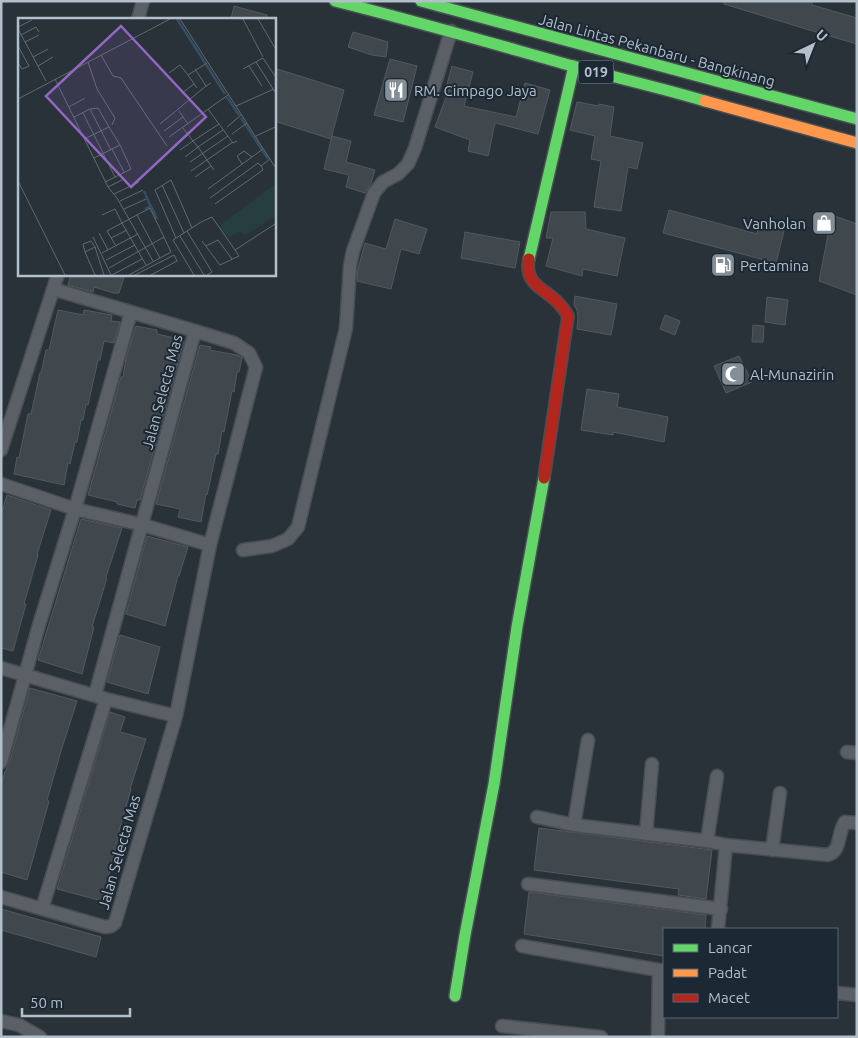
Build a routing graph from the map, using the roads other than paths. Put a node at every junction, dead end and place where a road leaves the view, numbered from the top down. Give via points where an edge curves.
1 (143, 1) edge
2 (335, 1) edge
3 (421, 1) edge
4 (138, 18) edge
5 (451, 31) junction
6 (574, 66) junction
7 (857, 119) edge
8 (857, 143) edge
9 (58, 275) edge
10 (53, 289) junction
11 (131, 312) junction
12 (195, 331) junction
13 (1, 450) edge
14 (1, 484) edge
15 (76, 509) junction
16 (143, 525) junction
17 (210, 545) junction
18 (243, 550) dead end
19 (1, 668) edge
20 (26, 675) junction
21 (101, 697) junction
22 (176, 716) junction
23 (588, 740) dead end
24 (1, 762) edge
25 (652, 764) dead end
26 (717, 776) dead end
27 (780, 793) dead end
28 (537, 817) dead end
29 (857, 823) edge
30 (574, 825) junction
31 (646, 834) junction
32 (708, 841) junction
33 (726, 845) junction
34 (772, 850) junction
35 (528, 884) dead end
36 (1, 897) edge
37 (42, 909) junction
38 (721, 909) junction
39 (718, 928) edge
40 (522, 946) dead end
41 (662, 970) edge
42 (838, 992) edge
43 (857, 995) edge
44 (456, 996) dead end
45 (1, 1021) edge
46 (502, 1026) dead end
47 (40, 1037) edge
48 (601, 1037) edge
49 (658, 1037) edge

1 - 4 street
2 - 5 main road, 019
3 - 7 main road, Jalan Lintas Pekanbaru - Bangkinang / 019
5 - 6 main road, 019
5 - 18 street via 408,164 383,182 374,193 353,251 346,328 298,527 288,539 272,546
6 - 8 main road, 019
6 - 44 main road via 528,263 529,276 561,305 568,316 494,784
9 - 10 street
10 - 11 street, Jalan Selecta Mas
10 - 13 street
11 - 12 street, Jalan Selecta Mas
11 - 15 street
12 - 16 street, Jalan Selecta Mas
12 - 17 street, Jalan Selecta Mas via 234,343 248,353 256,367
14 - 15 street
15 - 16 street
15 - 20 street
16 - 17 street
16 - 21 street, Jalan Selecta Mas
17 - 22 street, Jalan Selecta Mas
19 - 20 street
20 - 21 street
20 - 24 street
21 - 22 street
21 - 37 street, Jalan Selecta Mas
22 - 37 street, Jalan Selecta Mas via 115,923 105,927
23 - 30 street
25 - 31 street
26 - 32 street
27 - 34 street
28 - 30 street
29 - 34 street via 844,822 837,848 828,855
30 - 31 street
31 - 32 street
32 - 33 street
33 - 34 street
33 - 38 street
35 - 38 street
36 - 37 street, Jalan Selecta Mas
38 - 39 street
40 - 41 street
41 - 49 street
42 - 43 street
45 - 47 street via 19,1025
46 - 48 street

